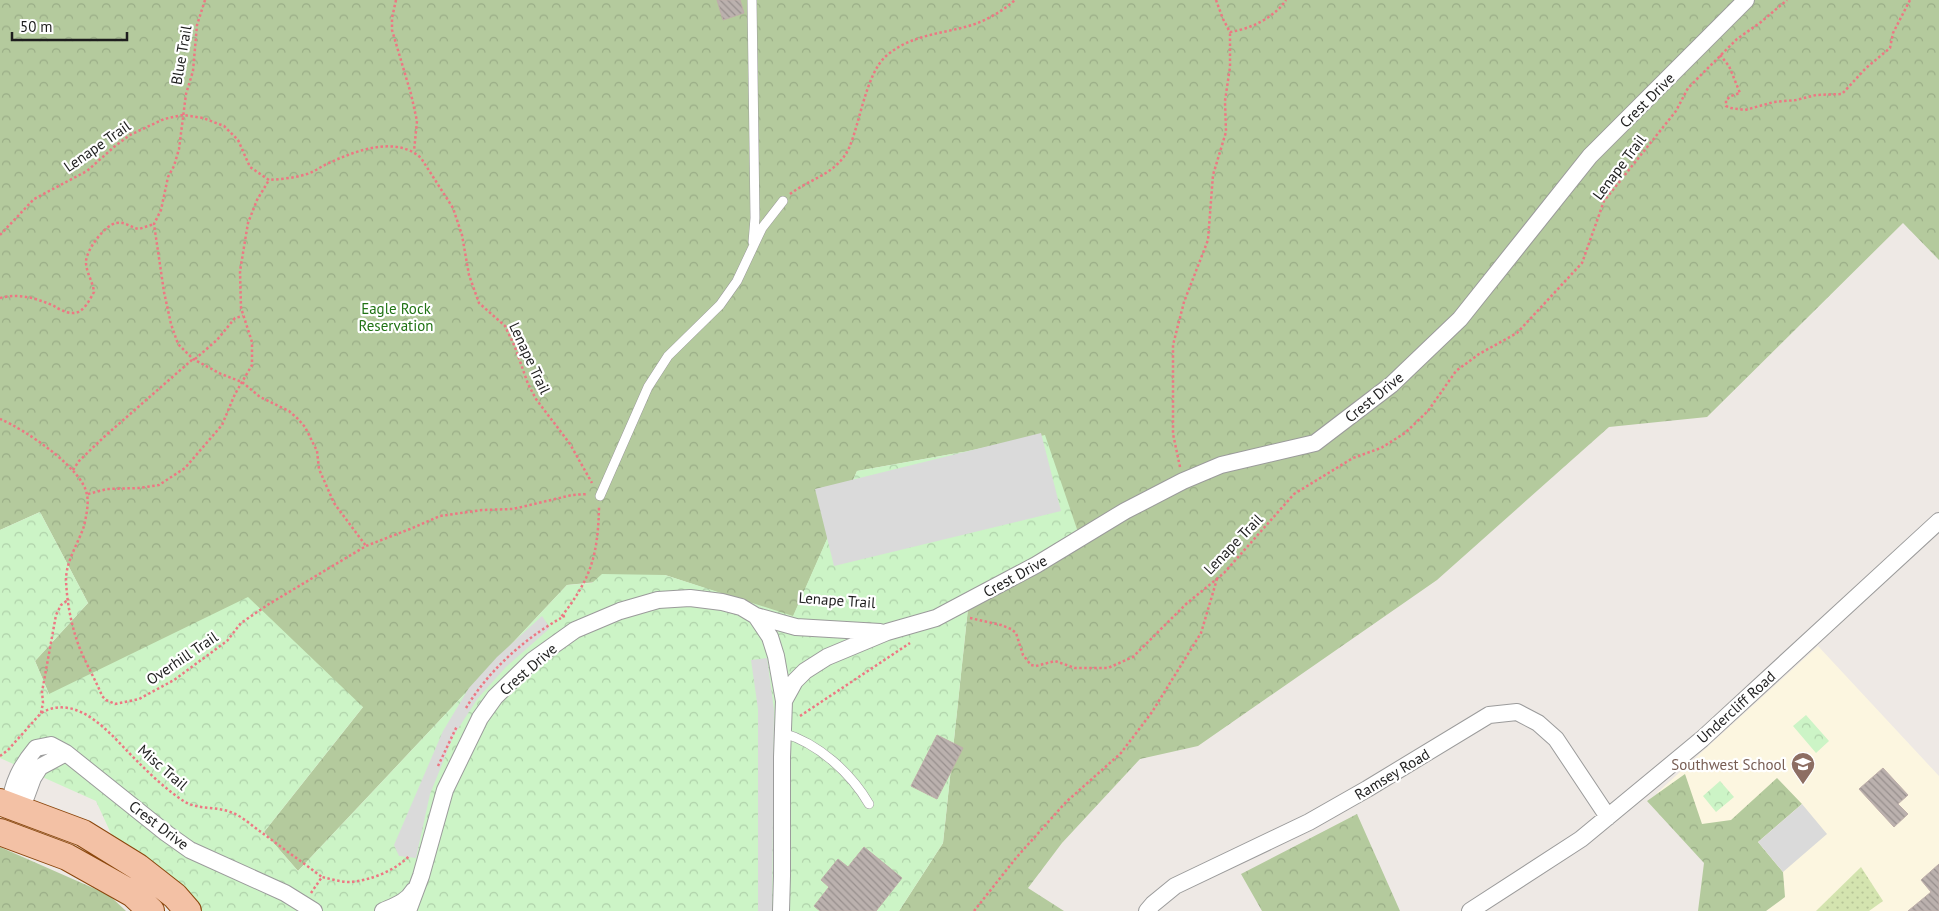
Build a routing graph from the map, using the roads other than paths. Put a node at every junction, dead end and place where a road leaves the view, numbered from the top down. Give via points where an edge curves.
1 (752, 0) edge
2 (1746, 0) edge
3 (783, 201) road end
4 (752, 250) junction
5 (600, 496) road end
6 (1939, 521) edge
7 (756, 616) junction
8 (887, 632) junction
9 (784, 701) junction
10 (783, 733) junction
11 (870, 804) dead end
12 (3, 807) edge
13 (1608, 817) junction
14 (5, 834) edge
15 (416, 887) junction
16 (308, 907) edge
17 (151, 911) edge
18 (188, 911) edge
19 (383, 911) edge
20 (408, 911) edge
21 (781, 911) edge
22 (1147, 911) edge
23 (1470, 911) edge

1 - 4 lane via 755,218
2 - 8 street, Crest Drive via 1590,156 1460,319 1391,386 1315,443 1221,465 1183,481 946,614
3 - 4 lane via 762,228
4 - 5 lane via 737,281 720,305 668,356 648,387
6 - 13 street, Undercliff Road via 1702,739
7 - 8 street, Crest Drive via 796,627
7 - 9 street via 770,637
7 - 15 street, Crest Drive via 741,607 722,602 690,598 658,600 620,611 575,630 534,660 495,697 480,718 445,790
8 - 9 street, Crest Drive via 827,657 805,671
9 - 10 street
10 - 11 lane via 798,738 845,772
10 - 21 street
12 - 14 main road
12 - 16 street, Crest Drive via 23,764 36,748 50,745 66,753 190,850
12 - 18 main road via 83,833 138,867 175,896
13 - 22 street, Ramsey Road via 1556,739 1538,723 1517,712 1489,715 1309,822 1175,886
13 - 23 street, Undercliff Road via 1581,839
14 - 17 main road via 67,857 133,894
15 - 19 street, Crest Drive via 410,897
15 - 20 street, Crest Drive

